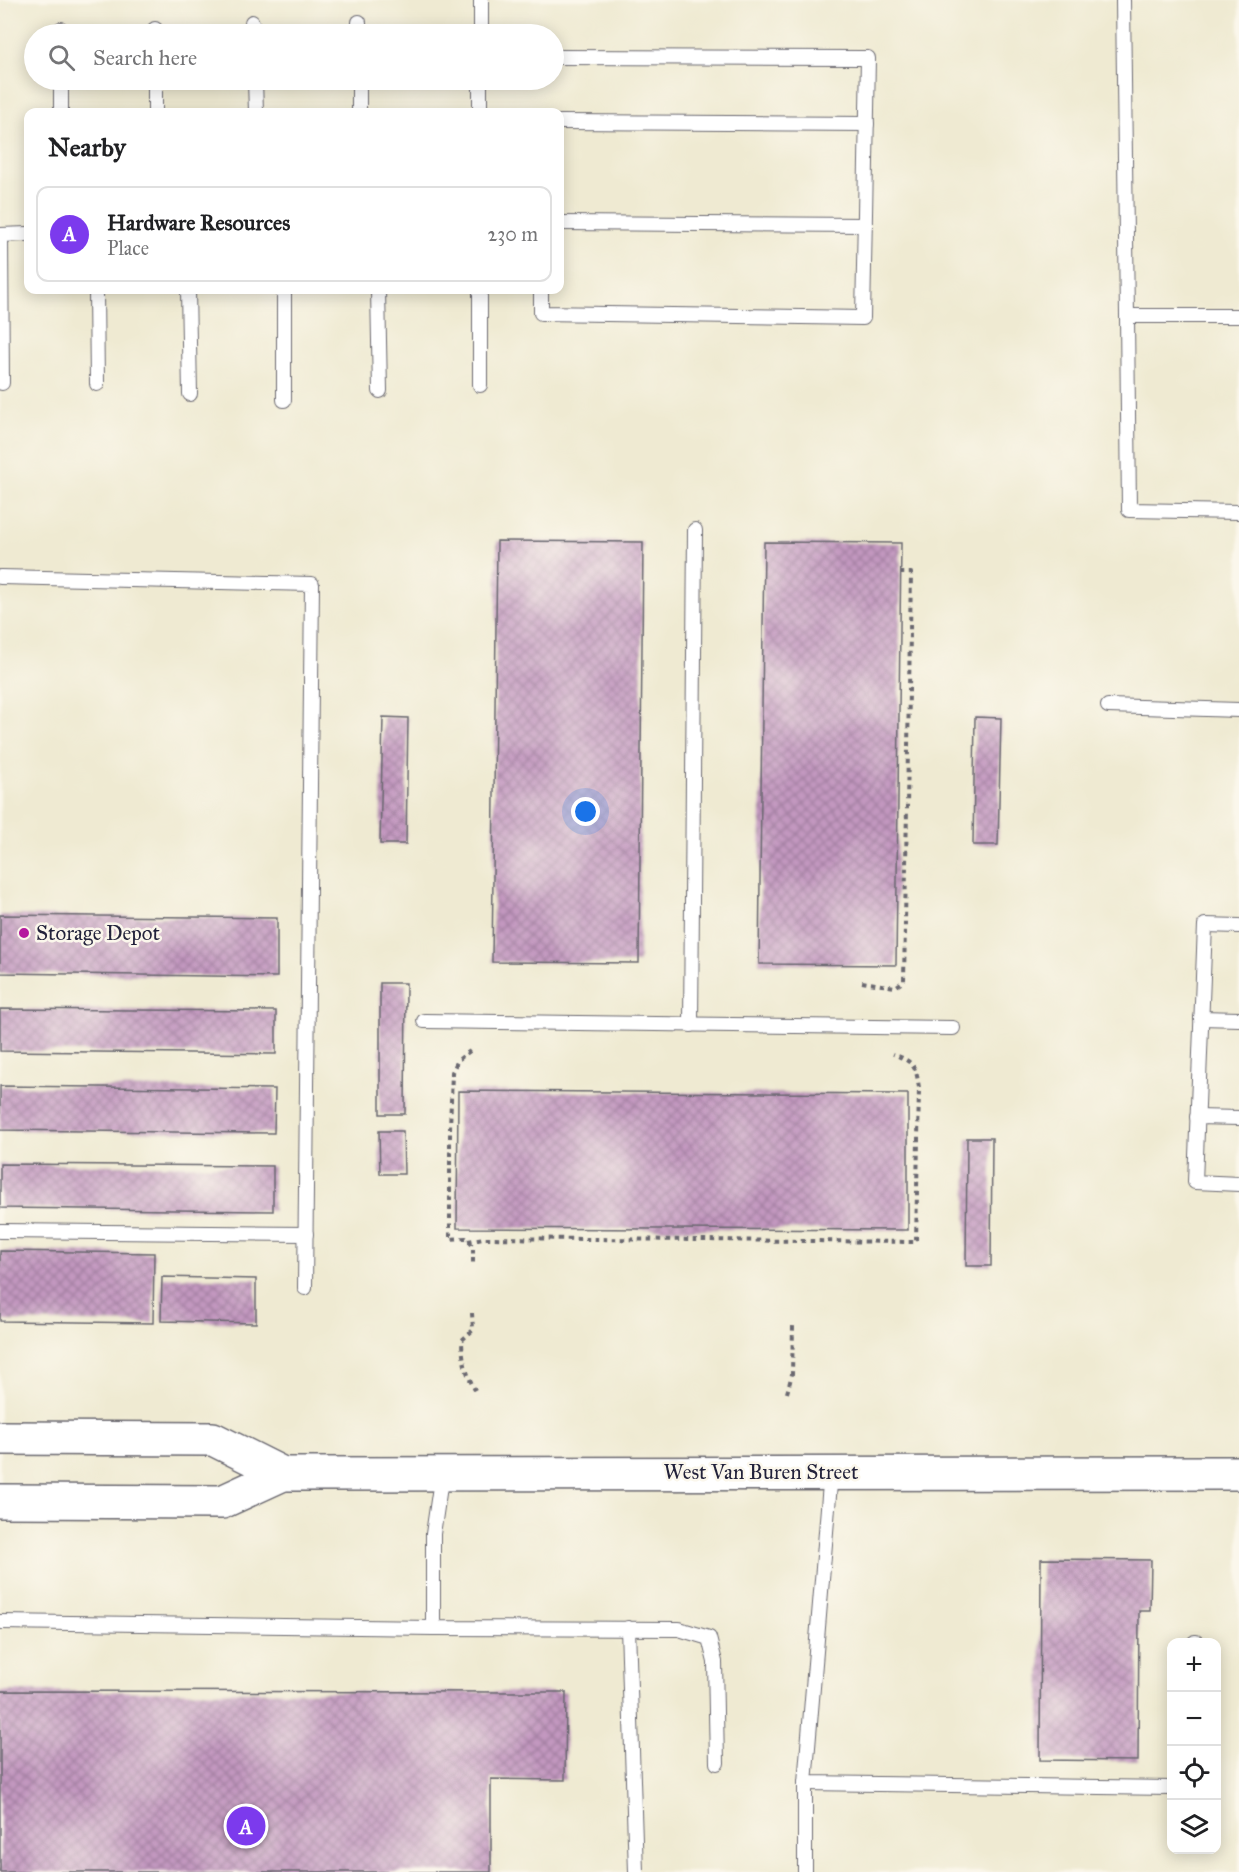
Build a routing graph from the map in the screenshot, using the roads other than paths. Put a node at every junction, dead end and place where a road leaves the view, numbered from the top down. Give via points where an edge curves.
1 (481, 0) edge
2 (1123, 0) edge
3 (480, 24) edge
4 (564, 57) edge
5 (61, 90) edge
6 (155, 90) edge
7 (255, 90) edge
8 (359, 90) edge
9 (480, 90) edge
10 (61, 108) edge
11 (155, 108) edge
12 (256, 108) edge
13 (359, 108) edge
14 (480, 108) edge
15 (564, 122) edge
16 (867, 123) junction
17 (564, 223) edge
18 (864, 225) junction
19 (24, 234) edge
20 (1, 235) edge
21 (96, 294) edge
22 (188, 294) edge
23 (284, 294) edge
24 (378, 294) edge
25 (480, 294) edge
26 (541, 294) edge
27 (1127, 316) junction
28 (1239, 316) edge
29 (2, 383) dead end
30 (97, 384) dead end
31 (480, 385) dead end
32 (380, 391) dead end
33 (190, 394) dead end
34 (284, 400) dead end
35 (1239, 512) edge
36 (695, 530) dead end
37 (0, 577) edge
38 (1108, 706) dead end
39 (1239, 710) edge
40 (1239, 926) edge
41 (1201, 1018) junction
42 (1239, 1019) edge
43 (424, 1021) dead end
44 (691, 1025) junction
45 (953, 1028) dead end
46 (1197, 1117) junction
47 (1239, 1118) edge
48 (1239, 1184) edge
49 (0, 1231) edge
50 (306, 1234) junction
51 (305, 1288) dead end
52 (0, 1438) edge
53 (831, 1472) junction
54 (442, 1473) junction
55 (1239, 1473) edge
56 (283, 1474) junction
57 (0, 1501) edge
58 (0, 1622) edge
59 (434, 1628) junction
60 (628, 1628) junction
61 (717, 1763) dead end
62 (805, 1783) junction
63 (1167, 1788) edge
64 (636, 1872) edge
65 (805, 1872) edge

1 - 3 lane
2 - 27 lane
4 - 16 lane via 868,58
5 - 10 lane
6 - 11 lane
7 - 12 lane
8 - 13 lane
9 - 14 lane
15 - 16 lane
16 - 18 lane
17 - 18 lane
18 - 26 lane via 863,318 541,313
19 - 20 lane
20 - 29 lane
21 - 30 lane
22 - 33 lane
23 - 34 lane
24 - 32 lane
25 - 31 lane
27 - 28 lane
27 - 35 lane via 1129,510
36 - 44 lane
37 - 50 lane via 312,584
38 - 39 lane
40 - 41 lane via 1205,925
41 - 42 lane
41 - 46 lane
43 - 44 lane
44 - 45 lane
46 - 47 lane
46 - 48 lane via 1195,1182
49 - 50 lane
50 - 51 lane
52 - 56 main road, West Van Buren Street via 213,1439
53 - 54 main road, West Van Buren Street
53 - 55 main road, West Van Buren Street
53 - 62 lane
54 - 56 main road, West Van Buren Street
54 - 59 lane via 434,1534
56 - 57 main road, West Van Buren Street via 222,1502
58 - 59 lane
59 - 60 lane
60 - 61 lane via 679,1629 709,1638 715,1662
60 - 64 lane
62 - 63 lane
62 - 65 lane

